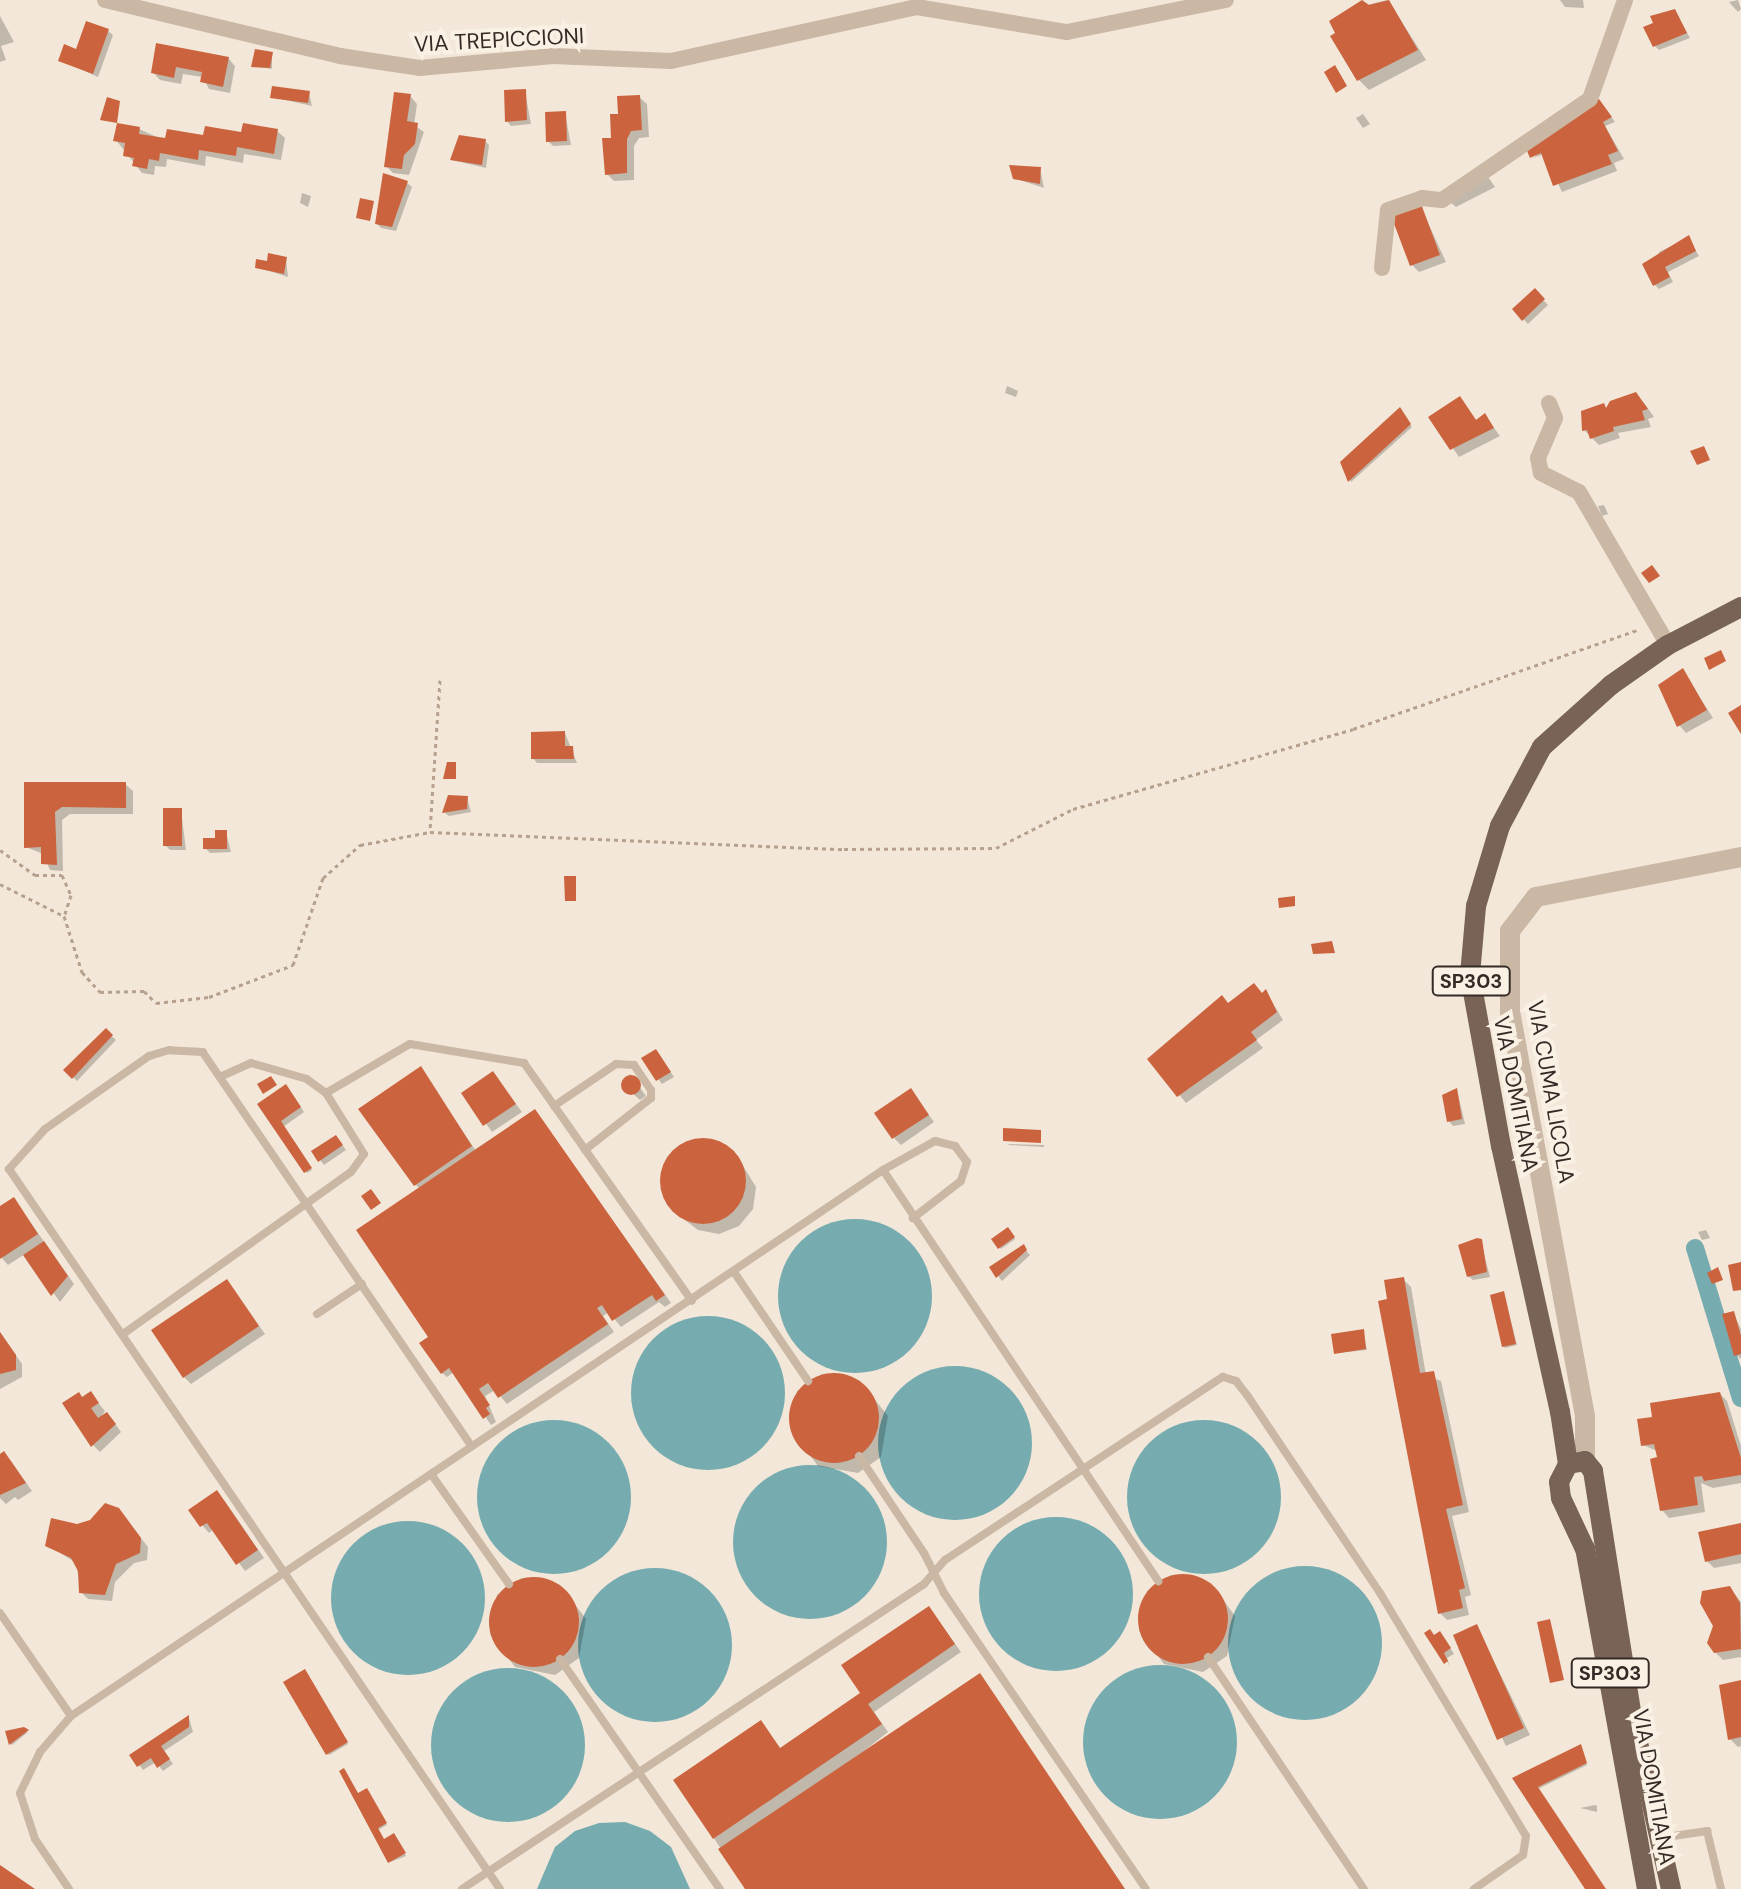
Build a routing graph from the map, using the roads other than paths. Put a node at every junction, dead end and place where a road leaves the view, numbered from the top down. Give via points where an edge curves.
1 (105, 0) edge
2 (1226, 0) edge
3 (1625, 0) edge
4 (1382, 268) dead end
5 (1549, 403) dead end
6 (1741, 607) edge
7 (1668, 645) junction
8 (1741, 857) edge
9 (220, 1077) junction
10 (326, 1093) junction
11 (554, 1106) junction
12 (585, 1150) junction
13 (9, 1169) junction
14 (883, 1170) junction
15 (0, 1177) edge
16 (308, 1203) junction
17 (913, 1218) junction
18 (734, 1272) junction
19 (362, 1284) junction
20 (692, 1301) junction
21 (317, 1314) dead end
22 (123, 1334) junction
23 (808, 1381) dead end
24 (470, 1444) junction
25 (859, 1456) dead end
26 (1576, 1463) junction
27 (1081, 1468) junction
28 (431, 1474) junction
29 (933, 1573) junction
30 (286, 1574) junction
31 (1158, 1581) dead end
32 (509, 1584) dead end
33 (0, 1613) edge
34 (1208, 1657) dead end
35 (560, 1659) dead end
36 (71, 1716) junction
37 (639, 1771) junction
38 (1659, 1838) junction
39 (488, 1871) junction
40 (69, 1889) edge
41 (462, 1889) edge
42 (500, 1889) edge
43 (720, 1889) edge
44 (1146, 1889) edge
45 (1364, 1889) edge
46 (1474, 1889) edge
47 (1647, 1889) edge
48 (1671, 1889) edge
49 (1721, 1889) edge

1 - 2 street, VIA TREPICCIONI via 340,56 446,68 553,56 671,61 917,7 1067,32
3 - 4 street via 1590,99 1442,200 1422,198 1388,210
5 - 7 street via 1555,418 1538,458 1541,473 1579,492
6 - 7 main road, VIA DOMITIANA / SP303
7 - 26 main road, VIA DOMITIANA / SP303 via 1611,685 1542,747 1500,826 1476,906 1470,975
8 - 26 street, VIA CUMA LICOLA via 1536,897 1510,931 1510,1012 1585,1416
9 - 10 lane via 251,1063 288,1071
9 - 13 lane via 203,1052 169,1050 149,1056 45,1129
9 - 16 lane
10 - 11 lane via 410,1044 524,1063
10 - 16 lane via 364,1154 351,1172
11 - 12 lane
11 - 12 lane via 616,1064 634,1065 651,1098
12 - 20 lane
13 - 15 lane
13 - 22 lane
14 - 17 lane
14 - 17 lane via 935,1141 963,1153 966,1171 961,1181
14 - 18 lane
16 - 19 lane
16 - 22 lane
17 - 27 lane
18 - 20 lane
18 - 23 lane
19 - 21 lane
19 - 24 lane
20 - 24 lane
22 - 30 lane
24 - 28 lane
25 - 29 lane
26 - 38 main road, VIA DOMITIANA / SP303 via 1593,1471 1632,1716
26 - 47 main road, VIA DOMITIANA / SP303 via 1559,1482 1561,1498 1585,1549
27 - 29 lane
27 - 31 lane
27 - 46 lane via 1212,1380 1236,1381 1380,1593 1526,1836 1523,1855
28 - 30 lane
28 - 32 lane
29 - 37 lane
29 - 44 lane
30 - 36 lane
30 - 39 lane
33 - 36 lane
34 - 45 lane
35 - 37 lane via 624,1758
36 - 40 lane via 33,1762 20,1793 35,1839
37 - 39 lane
37 - 43 lane
38 - 48 main road, VIA DOMITIANA / SP303
38 - 49 lane via 1707,1831
39 - 41 lane
39 - 42 lane

